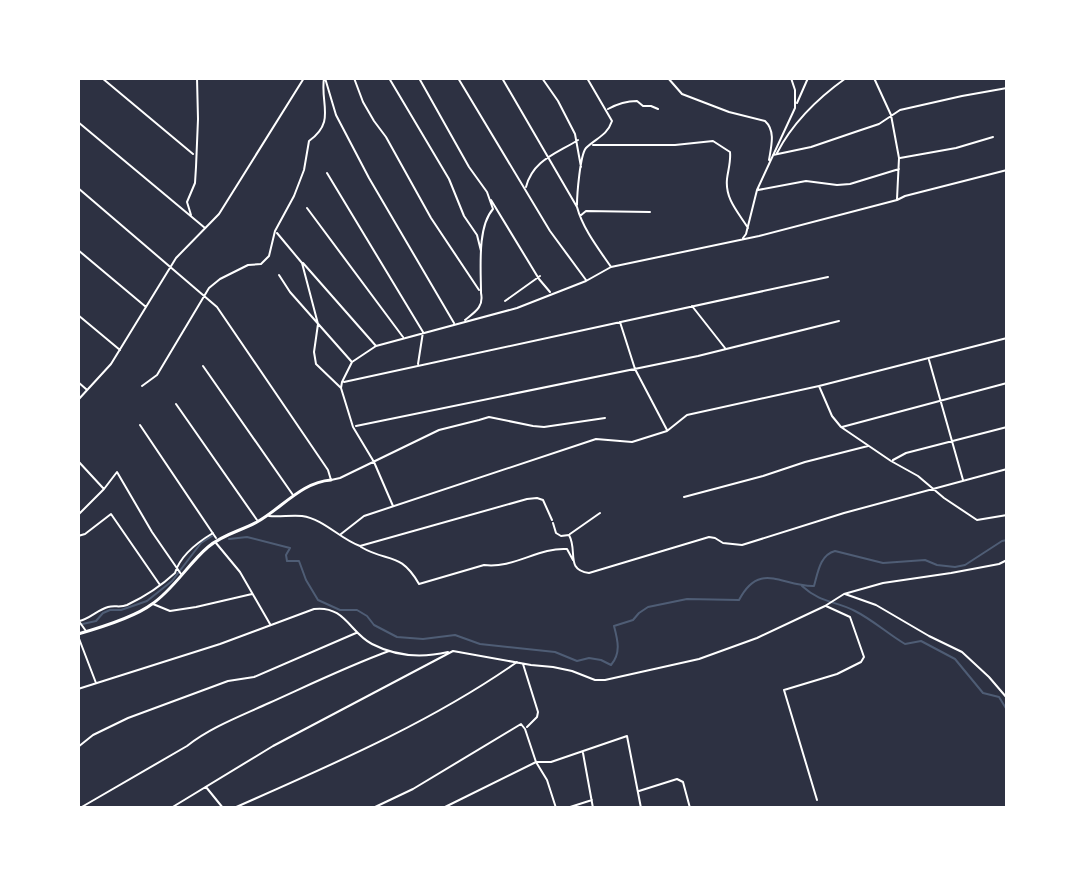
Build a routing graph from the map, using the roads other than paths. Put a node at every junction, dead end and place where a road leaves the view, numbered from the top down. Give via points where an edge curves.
1 (102, 78) edge
2 (197, 78) edge
3 (304, 78) edge
4 (324, 78) edge
5 (354, 78) edge
6 (389, 78) edge
7 (419, 78) edge
8 (458, 78) edge
9 (502, 78) edge
10 (542, 78) edge
11 (587, 78) edge
12 (668, 78) edge
13 (791, 78) edge
14 (808, 78) edge
15 (846, 78) edge
16 (874, 78) edge
17 (1007, 88) edge
18 (795, 108) junction
19 (658, 109) dead end
20 (607, 110) junction
21 (891, 115) junction
22 (78, 122) edge
23 (993, 137) dead end
24 (578, 140) junction
25 (577, 145) junction
26 (590, 145) junction
27 (774, 155) junction
28 (196, 156) junction
29 (547, 157) junction
30 (899, 158) junction
31 (768, 165) junction
32 (899, 169) junction
33 (581, 170) junction
34 (1007, 170) edge
35 (327, 173) dead end
36 (78, 188) edge
37 (526, 189) junction
38 (757, 190) junction
39 (491, 199) junction
40 (897, 200) junction
41 (577, 207) junction
42 (307, 208) dead end
43 (650, 212) dead end
44 (191, 216) junction
45 (580, 217) junction
46 (748, 228) junction
47 (206, 229) junction
48 (275, 231) junction
49 (742, 238) junction
50 (78, 250) edge
51 (481, 256) junction
52 (302, 263) junction
53 (171, 266) junction
54 (611, 267) junction
55 (279, 275) dead end
56 (539, 276) junction
57 (828, 277) dead end
58 (586, 281) junction
59 (481, 293) junction
60 (551, 294) junction
61 (204, 295) junction
62 (505, 301) dead end
63 (692, 306) junction
64 (146, 308) junction
65 (78, 315) edge
66 (464, 321) junction
67 (839, 321) dead end
68 (620, 322) junction
69 (318, 324) junction
70 (454, 324) junction
71 (423, 332) junction
72 (404, 338) junction
73 (1007, 338) edge
74 (376, 346) junction
75 (726, 349) junction
76 (120, 351) junction
77 (929, 359) junction
78 (352, 362) junction
79 (203, 366) dead end
80 (418, 366) junction
81 (635, 369) junction
82 (78, 382) edge
83 (342, 382) junction
84 (1007, 383) edge
85 (142, 386) dead end
86 (819, 386) junction
87 (341, 388) junction
88 (87, 390) junction
89 (78, 400) edge
90 (940, 401) junction
91 (176, 404) dead end
92 (605, 418) dead end
93 (140, 425) dead end
94 (353, 427) junction
95 (841, 427) junction
96 (1007, 427) edge
97 (667, 431) junction
98 (952, 442) junction
99 (870, 446) junction
100 (78, 461) edge
101 (891, 461) junction
102 (374, 462) junction
103 (1007, 469) edge
104 (331, 480) junction
105 (963, 480) junction
106 (104, 489) junction
107 (932, 489) junction
108 (294, 496) junction
109 (684, 497) dead end
110 (393, 506) junction
111 (600, 513) dead end
112 (78, 515) edge
113 (268, 515) junction
114 (1007, 515) edge
115 (258, 521) junction
116 (213, 533) junction
117 (341, 534) junction
118 (569, 535) junction
119 (78, 536) edge
120 (216, 540) junction
121 (360, 546) junction
122 (1007, 560) edge
123 (573, 561) junction
124 (177, 567) junction
125 (182, 576) junction
126 (160, 585) junction
127 (252, 594) junction
128 (844, 594) junction
129 (152, 604) junction
130 (825, 606) junction
131 (78, 620) edge
132 (270, 625) junction
133 (87, 632) junction
134 (357, 633) junction
135 (78, 635) edge
136 (390, 651) junction
137 (453, 651) junction
138 (517, 662) junction
139 (522, 663) junction
140 (96, 683) junction
141 (78, 689) edge
142 (1007, 698) edge
143 (525, 729) junction
144 (78, 747) edge
145 (583, 751) junction
146 (536, 762) junction
147 (206, 786) junction
148 (638, 791) junction
149 (592, 800) junction
150 (817, 800) dead end
151 (80, 808) edge
152 (171, 808) edge
153 (223, 808) edge
154 (234, 808) edge
155 (373, 808) edge
156 (443, 808) edge
157 (556, 808) edge
158 (567, 808) edge
159 (593, 808) edge
160 (641, 808) edge
161 (690, 808) edge

1 - 28 street
2 - 28 street
3 - 47 street
4 - 48 street via 324,125 309,141 304,170
4 - 70 street via 336,115 369,178
5 - 59 street via 431,218
6 - 51 street via 449,179 477,235
7 - 39 street
8 - 37 street
9 - 29 street
10 - 24 street
11 - 20 street
12 - 31 street via 682,94 770,125
13 - 18 street
14 - 18 street
15 - 27 street via 801,117
16 - 21 street
17 - 21 street
18 - 27 street
19 - 20 street via 631,101
20 - 26 street via 611,125
21 - 27 street via 879,124
21 - 30 street
22 - 44 street
23 - 30 street
24 - 25 street
24 - 29 street
25 - 26 street
25 - 33 street
26 - 33 street
26 - 46 street via 718,143 730,152 726,190
27 - 31 street
28 - 44 street via 195,183 187,202
29 - 37 street via 529,177
29 - 41 street
30 - 32 street
31 - 38 street
32 - 38 street via 850,184 806,181
32 - 40 street
33 - 41 street
34 - 40 street
35 - 71 street
36 - 53 street
37 - 58 street
38 - 46 street
39 - 51 street
39 - 56 street
40 - 49 street
41 - 45 street
42 - 72 street
43 - 45 street via 586,211
44 - 47 street
45 - 54 street
46 - 49 street
47 - 53 street
48 - 52 street
48 - 61 street via 265,262 220,279
49 - 54 street
50 - 64 street
51 - 59 street
52 - 69 street
52 - 74 street
53 - 61 street
53 - 64 street
54 - 58 street
55 - 69 street
56 - 60 street
56 - 62 street
57 - 63 street
58 - 60 street
59 - 66 street via 480,307
60 - 66 street
61 - 85 street via 157,375
61 - 104 street
63 - 68 street
63 - 75 street
64 - 76 street
65 - 76 street
66 - 70 street
67 - 75 street
68 - 80 street
68 - 81 street
69 - 78 street
69 - 87 street via 313,358
70 - 71 street
71 - 72 street
71 - 80 street
72 - 74 street
73 - 77 street
74 - 78 street
75 - 81 street
76 - 88 street
77 - 86 street
77 - 90 street
78 - 83 street
79 - 108 street
80 - 83 street
81 - 94 street
81 - 97 street
82 - 88 street
83 - 87 street
84 - 90 street
86 - 95 street
86 - 97 street via 687,415
87 - 94 street
88 - 89 street
90 - 95 street
90 - 98 street
91 - 115 street
92 - 102 street via 544,427 489,417 439,430
93 - 116 street
94 - 102 street
95 - 99 street
96 - 98 street
97 - 110 street via 632,442 596,439
98 - 101 street
98 - 105 street
99 - 101 street
99 - 109 street
100 - 106 street
101 - 107 street
102 - 104 street
102 - 110 street
103 - 105 street
104 - 108 street
105 - 107 street
106 - 112 street
106 - 124 street via 117,472
107 - 114 street via 977,520
107 - 123 street via 742,545 709,537 589,573
108 - 113 street
110 - 117 street via 364,516
111 - 118 street
113 - 115 street
113 - 117 street via 304,516
115 - 120 street
116 - 120 street
116 - 124 street via 198,541
117 - 121 street
118 - 121 street via 556,533 543,500 537,498
118 - 123 street
119 - 126 street via 111,514
120 - 125 street
120 - 127 street
121 - 123 street via 402,562 419,584 556,548 567,549
122 - 128 street
124 - 125 street
124 - 126 street
125 - 129 street
126 - 131 street via 125,606 113,605
127 - 129 street via 170,611
127 - 132 street
128 - 130 street
128 - 142 street via 876,605 962,652
129 - 133 street
130 - 139 street via 699,659 605,680
130 - 150 street via 850,617 864,657 837,674 784,690
131 - 133 street
132 - 134 street via 321,608 349,621
132 - 140 street
133 - 135 street
134 - 136 street
134 - 144 street via 254,677 228,681 128,718
135 - 140 street
136 - 137 street via 417,657
136 - 151 street via 231,720
137 - 138 street
137 - 147 street
138 - 139 street
138 - 154 street via 397,732
139 - 143 street via 538,712
140 - 141 street
143 - 146 street
143 - 155 street via 521,724
145 - 146 street
145 - 148 street via 627,736
145 - 149 street
146 - 156 street
146 - 157 street
147 - 152 street
147 - 153 street
148 - 160 street
148 - 161 street via 677,779 683,782
149 - 158 street
149 - 159 street

